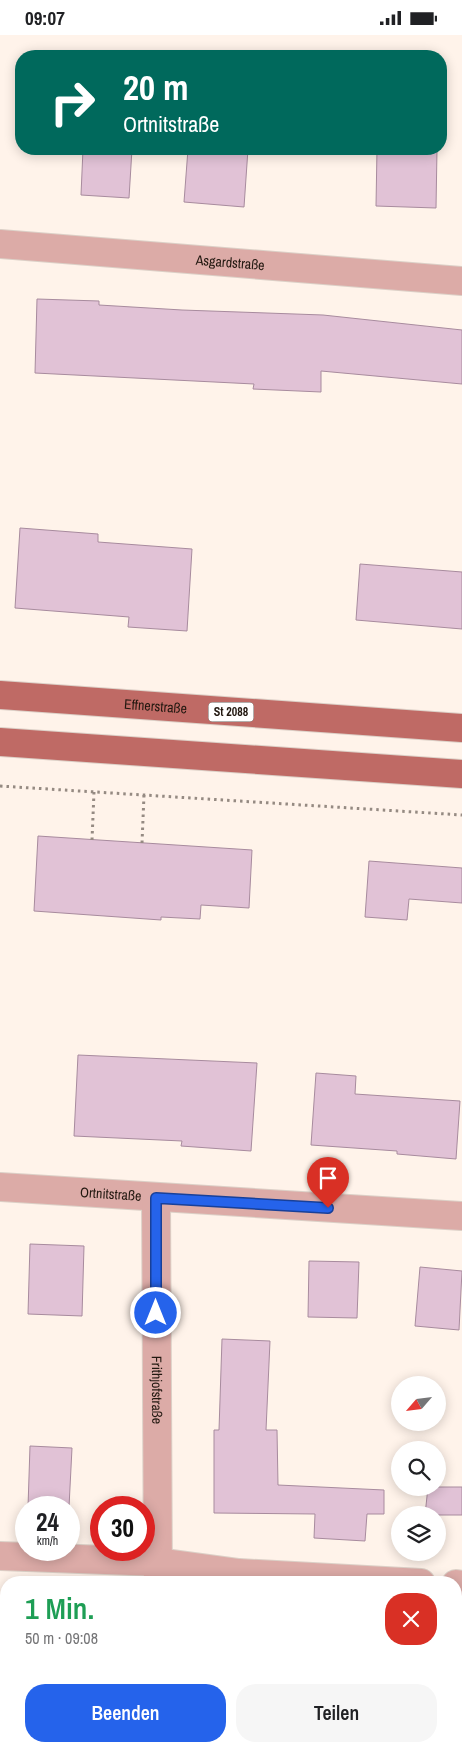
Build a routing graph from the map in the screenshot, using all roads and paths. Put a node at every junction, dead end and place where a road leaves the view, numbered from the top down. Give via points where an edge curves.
1 (0, 244) edge
2 (462, 281) edge
3 (0, 695) edge
4 (462, 728) edge
5 (0, 742) edge
6 (462, 774) edge
7 (0, 786) edge
8 (94, 792) junction
9 (144, 795) junction
10 (462, 815) edge
11 (92, 839) dead end
12 (142, 843) dead end
13 (0, 1187) edge
14 (156, 1198) junction
15 (462, 1215) edge
16 (0, 1556) edge
17 (158, 1572) edge
18 (294, 1576) edge

1 - 2 street, Asgardstraße
3 - 4 main road, Effnerstraße / St 2088
5 - 6 main road
7 - 8 path
8 - 9 path
8 - 11 path
9 - 10 path
9 - 12 path
13 - 14 street, Ortnitstraße
14 - 15 street, Ortnitstraße
14 - 17 street, Frithjofstraße
16 - 17 street
17 - 18 street

